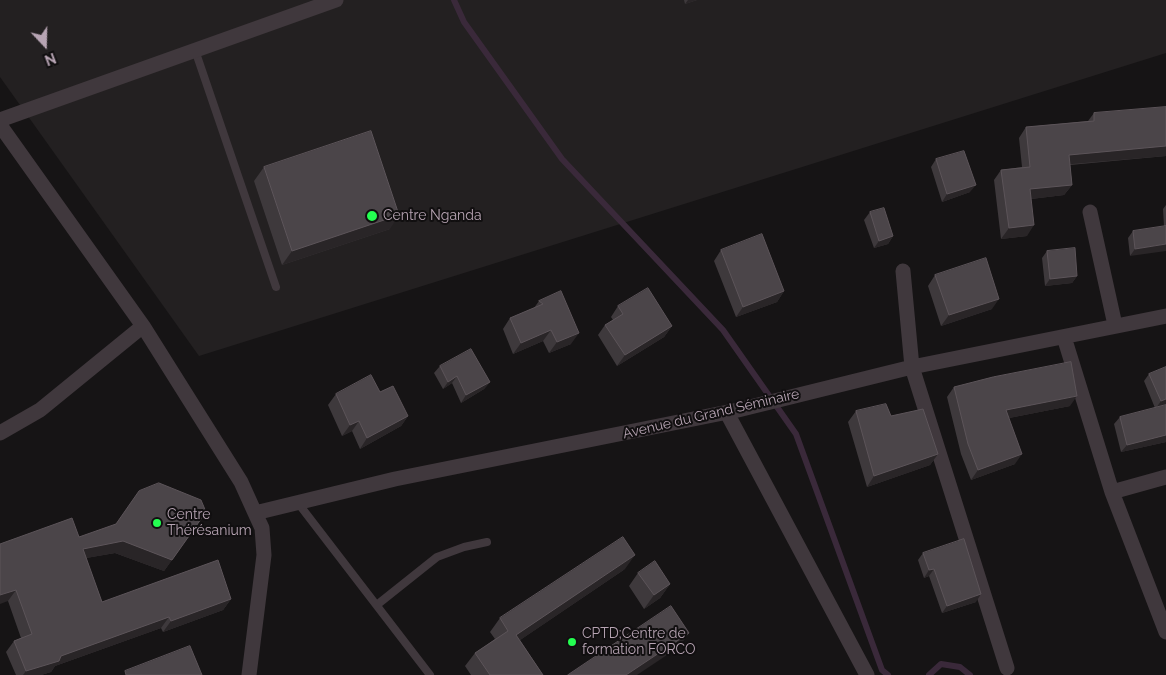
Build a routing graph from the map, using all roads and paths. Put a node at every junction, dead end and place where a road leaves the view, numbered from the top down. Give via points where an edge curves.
1 (336, 0) edge
2 (195, 50) junction
3 (0, 120) edge
4 (0, 125) edge
5 (5, 143) edge
6 (1090, 212) dead end
7 (903, 271) dead end
8 (276, 287) dead end
9 (1166, 316) edge
10 (1115, 325) junction
11 (142, 326) junction
12 (1064, 336) junction
13 (912, 367) junction
14 (733, 411) junction
15 (0, 433) edge
16 (1166, 477) edge
17 (1112, 492) junction
18 (298, 503) junction
19 (255, 513) junction
20 (487, 542) dead end
21 (378, 604) junction
22 (1166, 632) edge
23 (1007, 668) dead end
24 (249, 675) edge
25 (430, 675) edge
26 (867, 675) edge

1 - 2 street
2 - 3 street
2 - 8 lane
4 - 5 street
5 - 11 street
6 - 10 street
7 - 13 street
9 - 10 street, Avenue du Grand Séminaire
10 - 12 street, Avenue du Grand Séminaire
11 - 15 street via 40,410
11 - 19 street via 241,482
12 - 13 street, Avenue du Grand Séminaire
12 - 17 street
13 - 14 street, Avenue du Grand Séminaire
13 - 23 street
14 - 18 street, Avenue du Grand Séminaire via 395,479
14 - 26 street
16 - 17 street
17 - 22 street
18 - 19 street, Avenue du Grand Séminaire
18 - 21 lane
19 - 24 street via 262,528 264,555
20 - 21 lane via 437,557
21 - 25 lane

